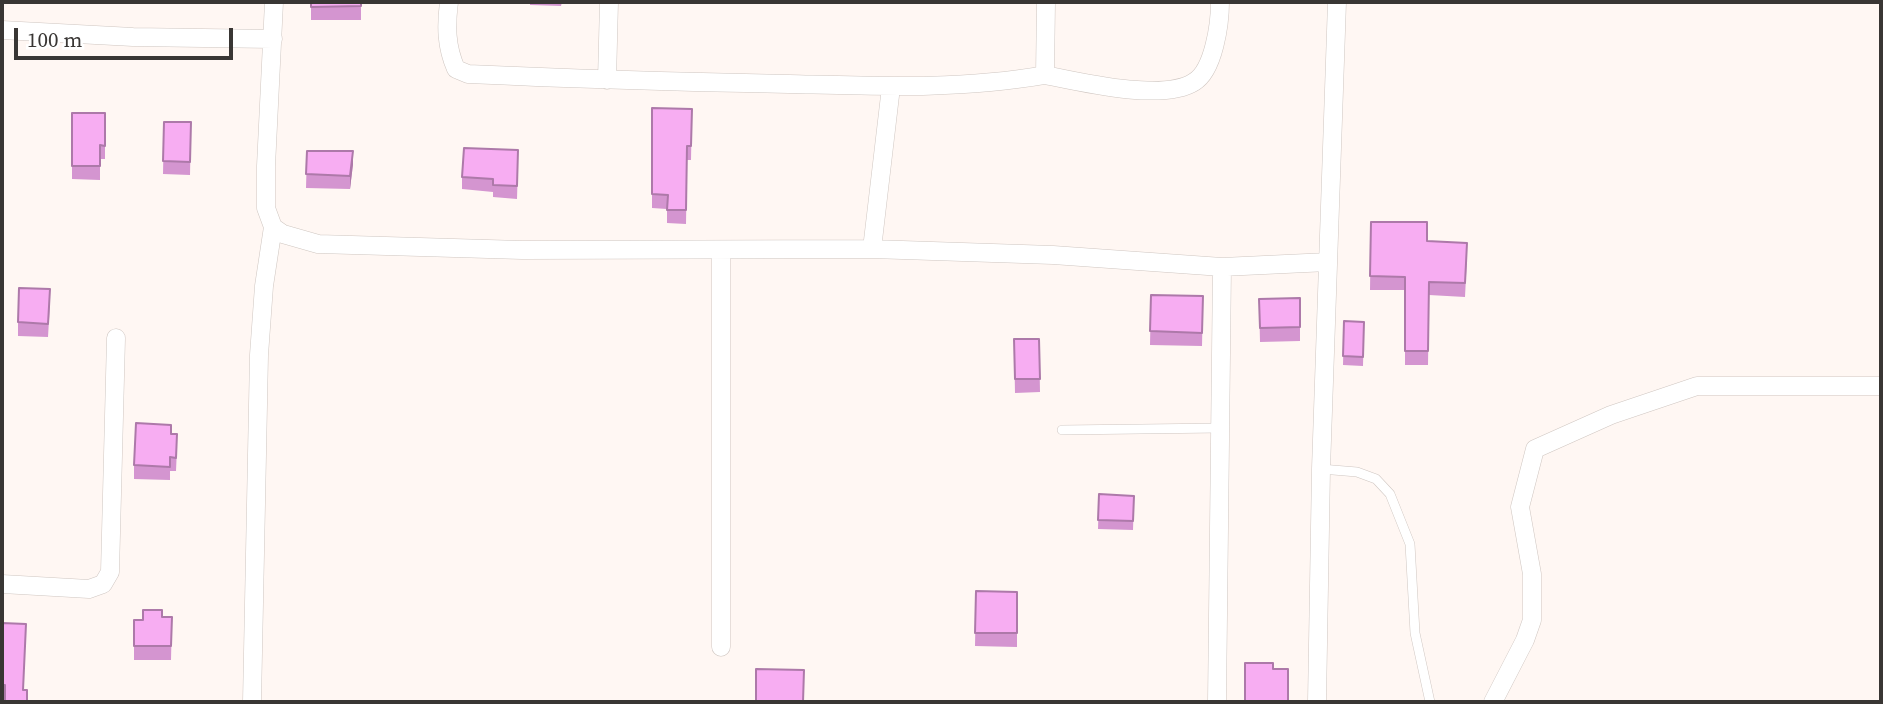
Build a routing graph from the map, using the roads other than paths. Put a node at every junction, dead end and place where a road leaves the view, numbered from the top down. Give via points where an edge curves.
1 (274, 2) edge
2 (449, 2) edge
3 (609, 2) edge
4 (1046, 2) edge
5 (1220, 2) edge
6 (1337, 2) edge
7 (2, 30) edge
8 (273, 39) junction
9 (1045, 75) junction
10 (607, 80) junction
11 (891, 87) junction
12 (273, 227) junction
13 (872, 249) junction
14 (721, 251) junction
15 (1328, 262) junction
16 (1222, 267) junction
17 (116, 338) dead end
18 (1881, 386) edge
19 (1220, 428) junction
20 (1062, 430) dead end
21 (1321, 469) junction
22 (2, 584) edge
23 (721, 647) dead end
24 (252, 702) edge
25 (1217, 702) edge
26 (1317, 702) edge
27 (1430, 702) edge
28 (1493, 702) edge

1 - 8 street
2 - 10 street via 446,32 456,69 468,74
3 - 10 street
4 - 9 street
5 - 9 street via 1212,57 1196,82 1168,91 1104,87
6 - 15 street
7 - 8 street
8 - 12 street via 266,166 266,208
9 - 11 street via 1003,83
10 - 11 street
11 - 13 street
12 - 14 street via 318,244
12 - 24 street via 259,355
13 - 14 street
13 - 16 street
14 - 23 street
15 - 16 street
15 - 21 street
16 - 19 street
17 - 22 street via 110,572 103,584 89,589
18 - 28 street via 1697,386 1611,415 1535,449 1520,507 1532,575 1532,620
19 - 20 lane
19 - 25 street
21 - 26 street
21 - 27 lane via 1357,472 1376,479 1390,494 1410,544 1415,634

